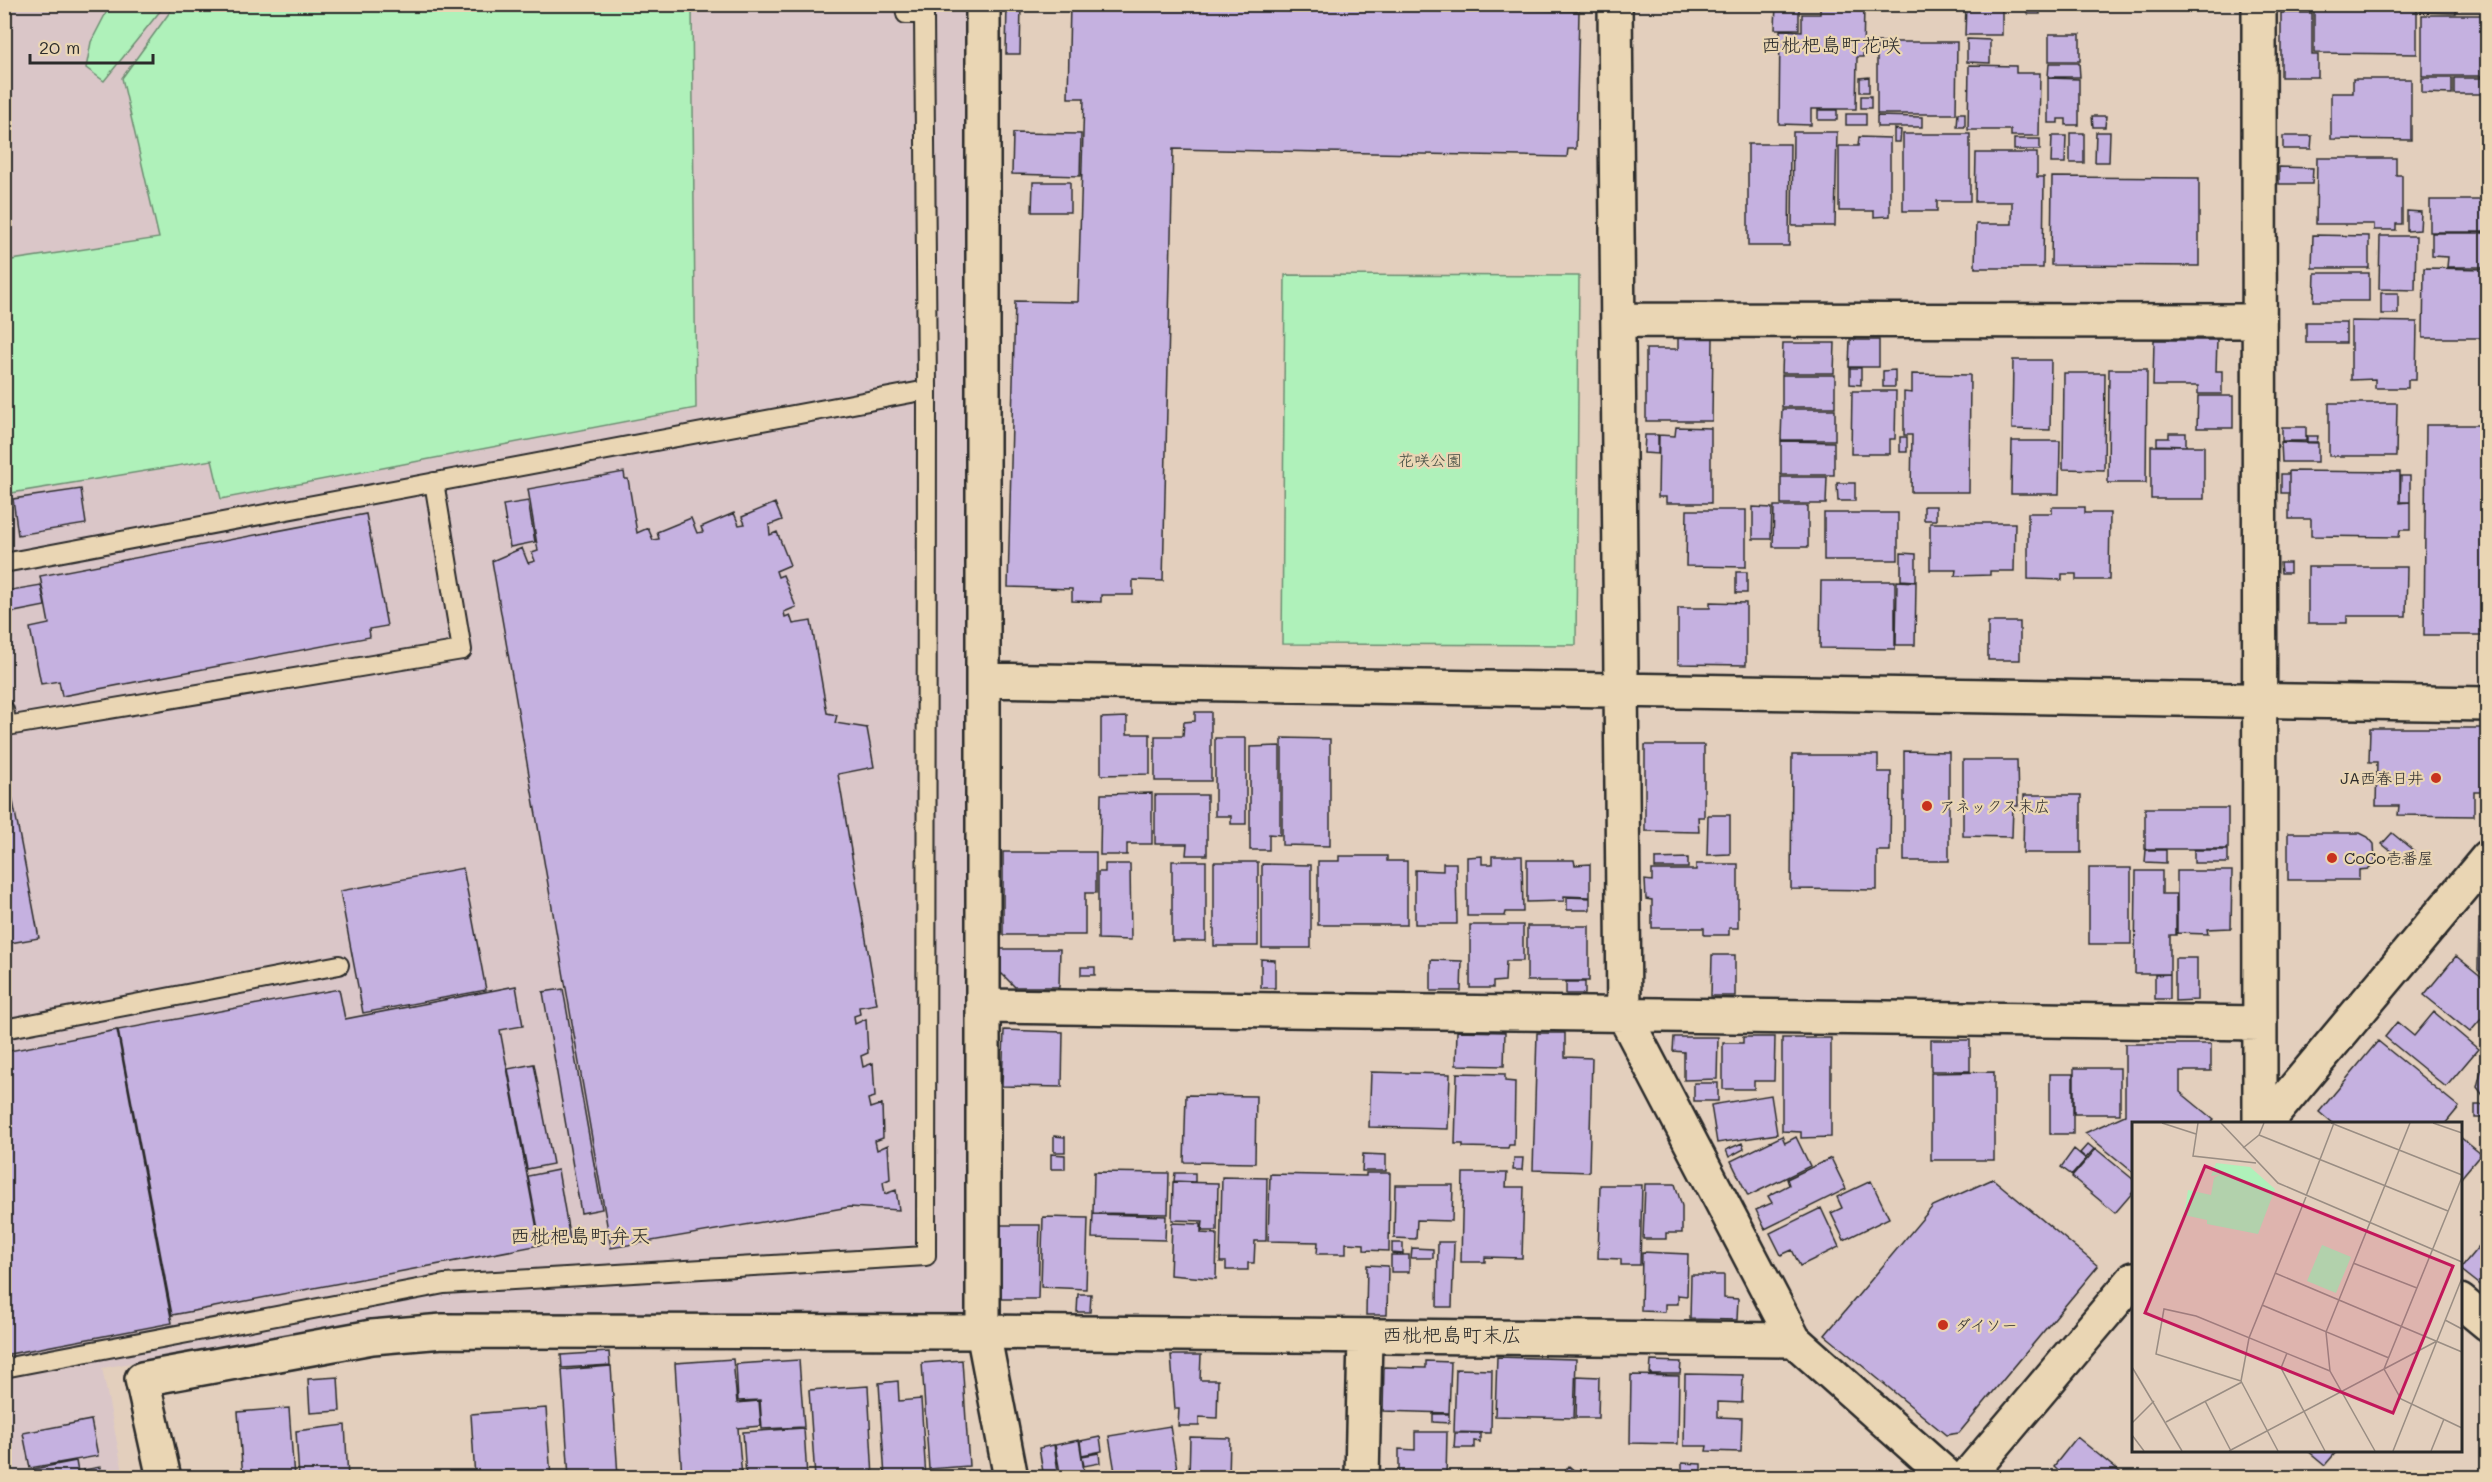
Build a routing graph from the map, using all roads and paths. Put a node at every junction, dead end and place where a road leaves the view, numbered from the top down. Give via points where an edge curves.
1 (906, 4) edge
2 (983, 4) edge
3 (1615, 4) edge
4 (2259, 4) edge
5 (1618, 320) junction
6 (2259, 321) junction
7 (927, 390) junction
8 (434, 482) junction
9 (4, 563) edge
10 (983, 680) junction
11 (1621, 690) junction
12 (2260, 701) junction
13 (2487, 704) edge
14 (4, 710) edge
15 (2487, 857) edge
16 (339, 965) dead end
17 (983, 1006) junction
18 (1624, 1015) junction
19 (2260, 1023) junction
20 (4, 1029) edge
21 (2260, 1122) edge
22 (2267, 1122) edge
23 (2132, 1280) edge
24 (2462, 1303) edge
25 (2487, 1324) edge
26 (983, 1332) junction
27 (1365, 1336) junction
28 (1794, 1340) junction
29 (4, 1368) edge
30 (164, 1478) edge
31 (1011, 1478) edge
32 (1362, 1478) edge
33 (1949, 1478) edge
34 (1966, 1478) edge

1 - 7 lane via 906,14 924,14
2 - 10 street
3 - 5 street
4 - 6 street
5 - 6 street
5 - 11 street
6 - 12 street
7 - 8 lane
7 - 29 lane via 926,1256 444,1284
8 - 9 lane
8 - 14 lane via 462,650 7,726
10 - 11 street
10 - 17 street
11 - 12 street
11 - 18 street
12 - 13 street
12 - 19 street
15 - 22 street
16 - 20 lane
17 - 18 street
17 - 26 street
18 - 19 street
18 - 28 street
19 - 21 street
23 - 34 street
24 - 25 street
26 - 27 street
26 - 30 street via 443,1331 372,1337 142,1379
26 - 31 street
27 - 28 street
27 - 32 street
28 - 33 street

